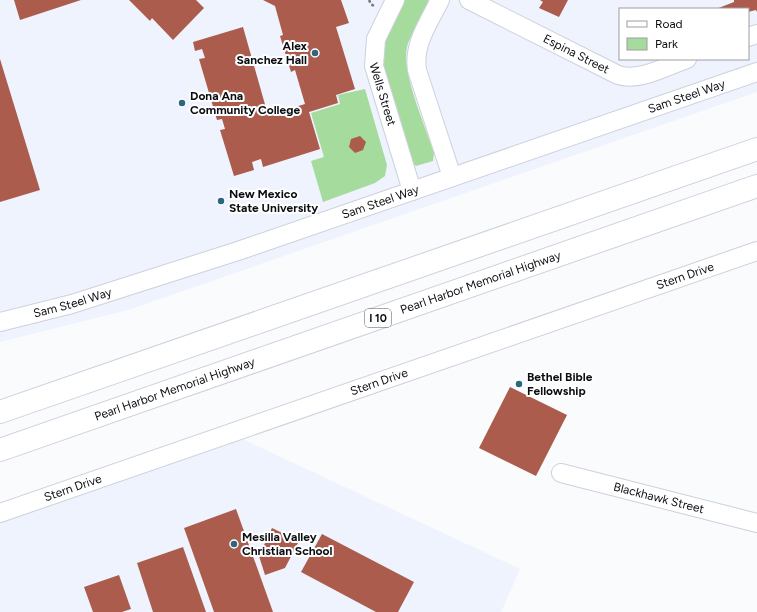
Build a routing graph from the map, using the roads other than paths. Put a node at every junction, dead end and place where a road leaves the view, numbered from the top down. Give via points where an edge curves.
1 (394, 0) edge
2 (440, 0) edge
3 (469, 0) edge
4 (684, 60) edge
5 (757, 72) edge
6 (757, 149) edge
7 (452, 177) junction
8 (757, 186) edge
9 (412, 191) junction
10 (757, 251) edge
11 (0, 322) edge
12 (0, 412) edge
13 (0, 450) edge
14 (561, 473) dead end
15 (0, 513) edge
16 (757, 523) edge

1 - 9 street, Wells Street via 376,39 374,66
2 - 7 street via 417,48 415,59
3 - 4 street, Espina Street via 628,78
5 - 7 street, Sam Steel Way
6 - 12 highway
7 - 9 street, Sam Steel Way
8 - 13 highway, Pearl Harbor Memorial Highway / I 10
9 - 11 street, Sam Steel Way via 131,286
10 - 15 street, Stern Drive
14 - 16 street, Blackhawk Street

